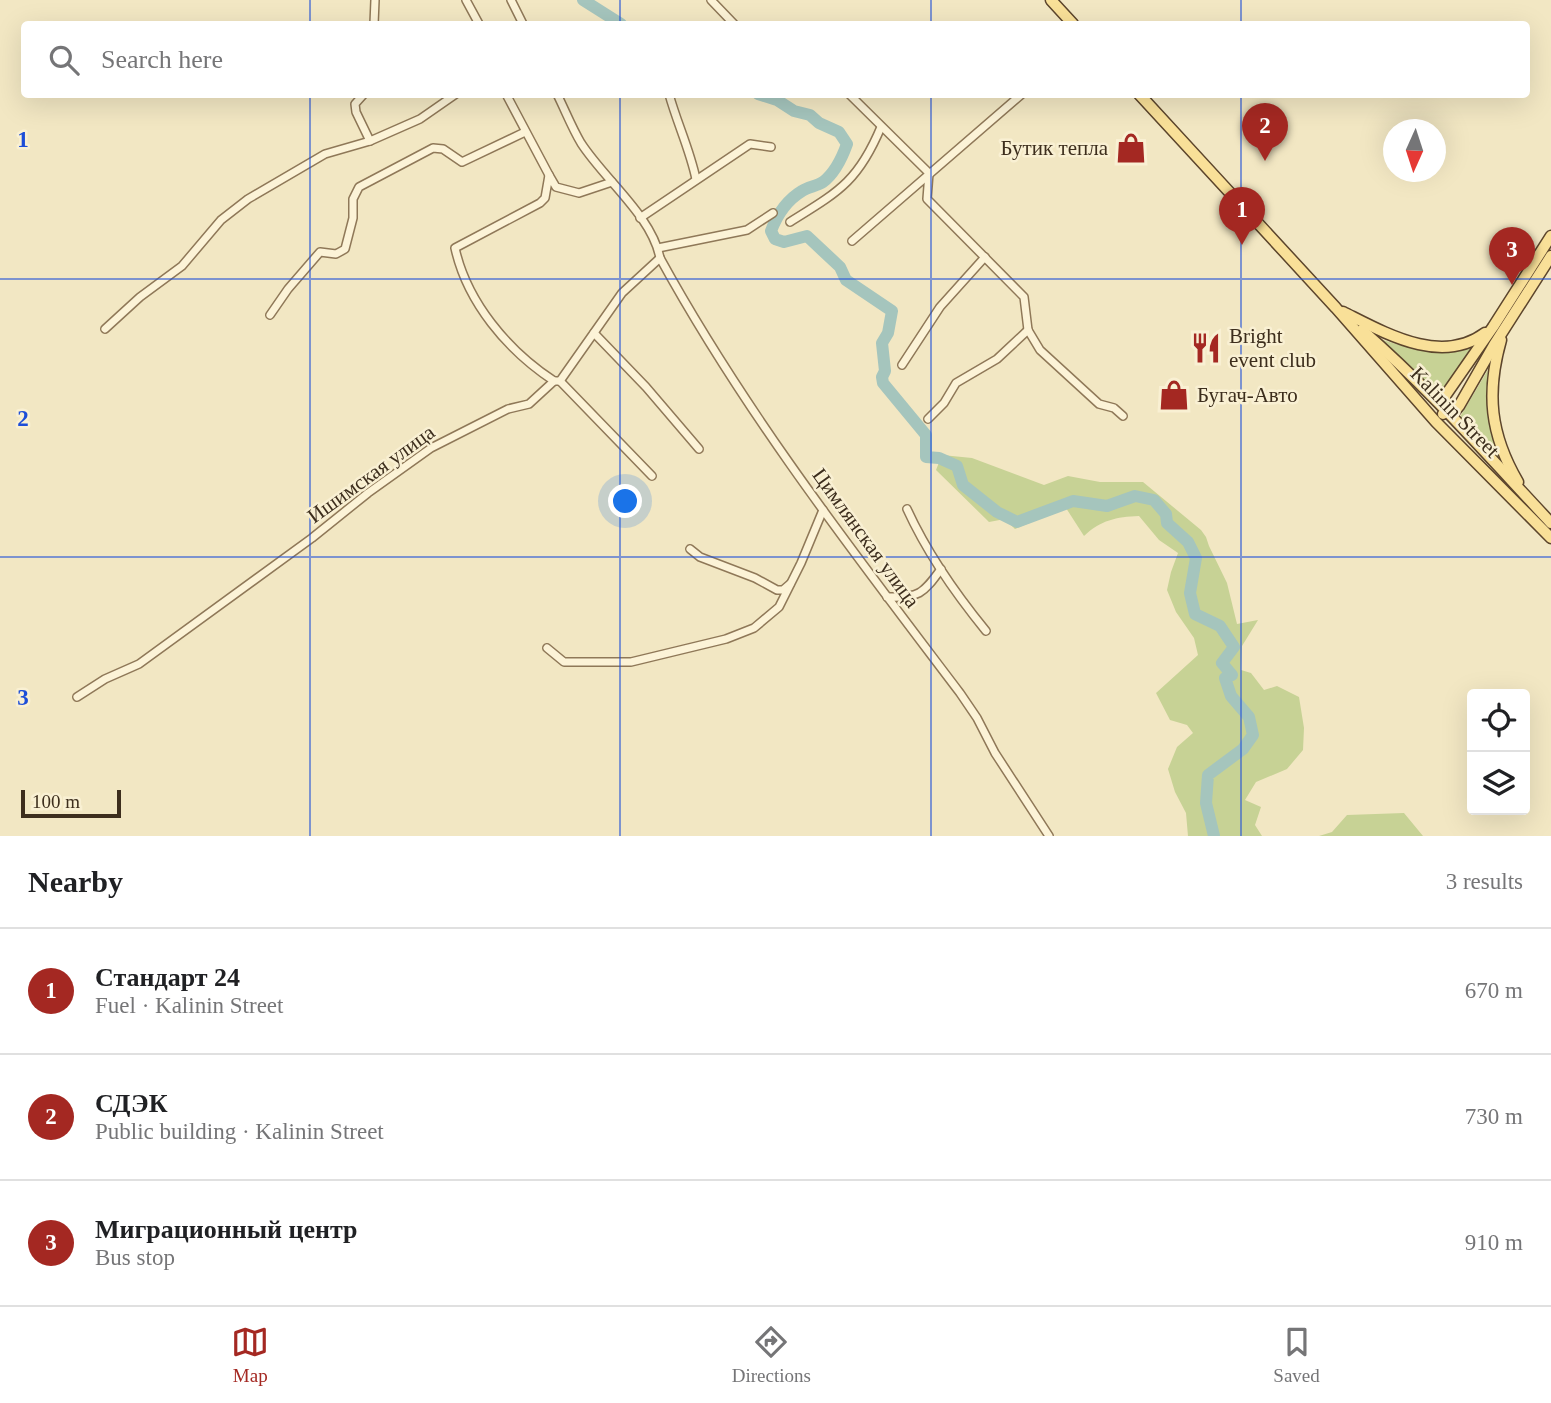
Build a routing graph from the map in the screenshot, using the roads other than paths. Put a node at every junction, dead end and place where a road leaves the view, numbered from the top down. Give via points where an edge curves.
1 (375, 0) edge
2 (466, 0) edge
3 (510, 0) edge
4 (711, 0) edge
5 (1051, 0) edge
6 (374, 21) edge
7 (477, 21) edge
8 (521, 21) edge
9 (731, 21) edge
10 (1070, 21) edge
11 (360, 98) edge
12 (450, 98) edge
13 (508, 98) edge
14 (559, 98) edge
15 (670, 98) edge
16 (853, 98) edge
17 (1016, 98) edge
18 (1143, 98) edge
19 (881, 127) junction
20 (525, 132) junction
21 (370, 141) junction
22 (771, 147) dead end
23 (929, 173) junction
24 (550, 175) junction
25 (696, 179) junction
26 (612, 182) junction
27 (773, 213) dead end
28 (640, 218) junction
29 (790, 222) dead end
30 (1551, 236) edge
31 (852, 241) dead end
32 (658, 248) junction
33 (1551, 256) edge
34 (985, 257) junction
35 (660, 258) junction
36 (1336, 308) junction
37 (270, 315) dead end
38 (1493, 327) junction
39 (105, 329) dead end
40 (1028, 330) junction
41 (594, 333) junction
42 (1503, 334) junction
43 (902, 365) dead end
44 (557, 381) junction
45 (1445, 412) junction
46 (1122, 416) dead end
47 (928, 419) dead end
48 (1436, 422) junction
49 (699, 449) dead end
50 (652, 476) dead end
51 (1528, 499) junction
52 (907, 509) dead end
53 (823, 510) junction
54 (1551, 523) edge
55 (1551, 538) edge
56 (690, 549) dead end
57 (941, 569) junction
58 (792, 582) junction
59 (887, 597) junction
60 (986, 631) dead end
61 (547, 648) dead end
62 (77, 697) dead end
63 (1049, 836) edge

1 - 6 street
2 - 7 street
3 - 8 street
4 - 9 street
5 - 10 main road
11 - 21 street via 356,112
12 - 21 street via 420,119
13 - 20 street
14 - 26 street, Цимлянская улица via 581,143
15 - 25 street
16 - 19 street
17 - 23 street
18 - 36 main road, Kalinin Street
19 - 23 street
19 - 29 street via 858,172 837,192
20 - 24 street
20 - 37 street via 462,162 433,148 359,187 345,249 336,254 320,252
21 - 39 street via 325,154 248,199 221,220 182,266
22 - 25 street via 750,144
23 - 31 street
23 - 34 street via 927,199
24 - 26 street via 556,187 579,193
24 - 44 street via 540,203 455,248 460,271 478,306 528,364
25 - 28 street
26 - 28 street, Цимлянская улица
27 - 32 street via 747,230
28 - 32 street, Цимлянская улица
30 - 38 main road
32 - 35 street, Цимлянская улица
33 - 42 main road
34 - 40 street via 1024,297
34 - 43 street via 940,307
35 - 41 street, Ишимская улица via 622,293
35 - 53 street, Цимлянская улица via 744,398
36 - 38 main road via 1402,339 1444,348 1478,338
36 - 45 main road, Kalinin Street
36 - 48 main road, Kalinin Street
38 - 45 main road via 1445,396
40 - 46 street via 1040,350 1089,395
40 - 47 street via 998,359 956,383
41 - 44 street, Ишимская улица
41 - 49 street
42 - 45 main road via 1459,406
42 - 51 main road via 1491,390 1492,410 1505,460
44 - 50 street
44 - 62 street, Ишимская улица via 529,404 508,409 431,448 139,664
45 - 48 main road
45 - 51 main road, Kalinin Street
48 - 55 main road, Kalinin Street
51 - 54 main road, Kalinin Street
52 - 57 street
53 - 58 street
53 - 59 street, Цимлянская улица
56 - 58 street via 700,558 777,590
57 - 59 street via 922,593
57 - 60 street
58 - 61 street via 773,615 726,639 620,663 565,662
59 - 63 street, Цимлянская улица via 977,718

